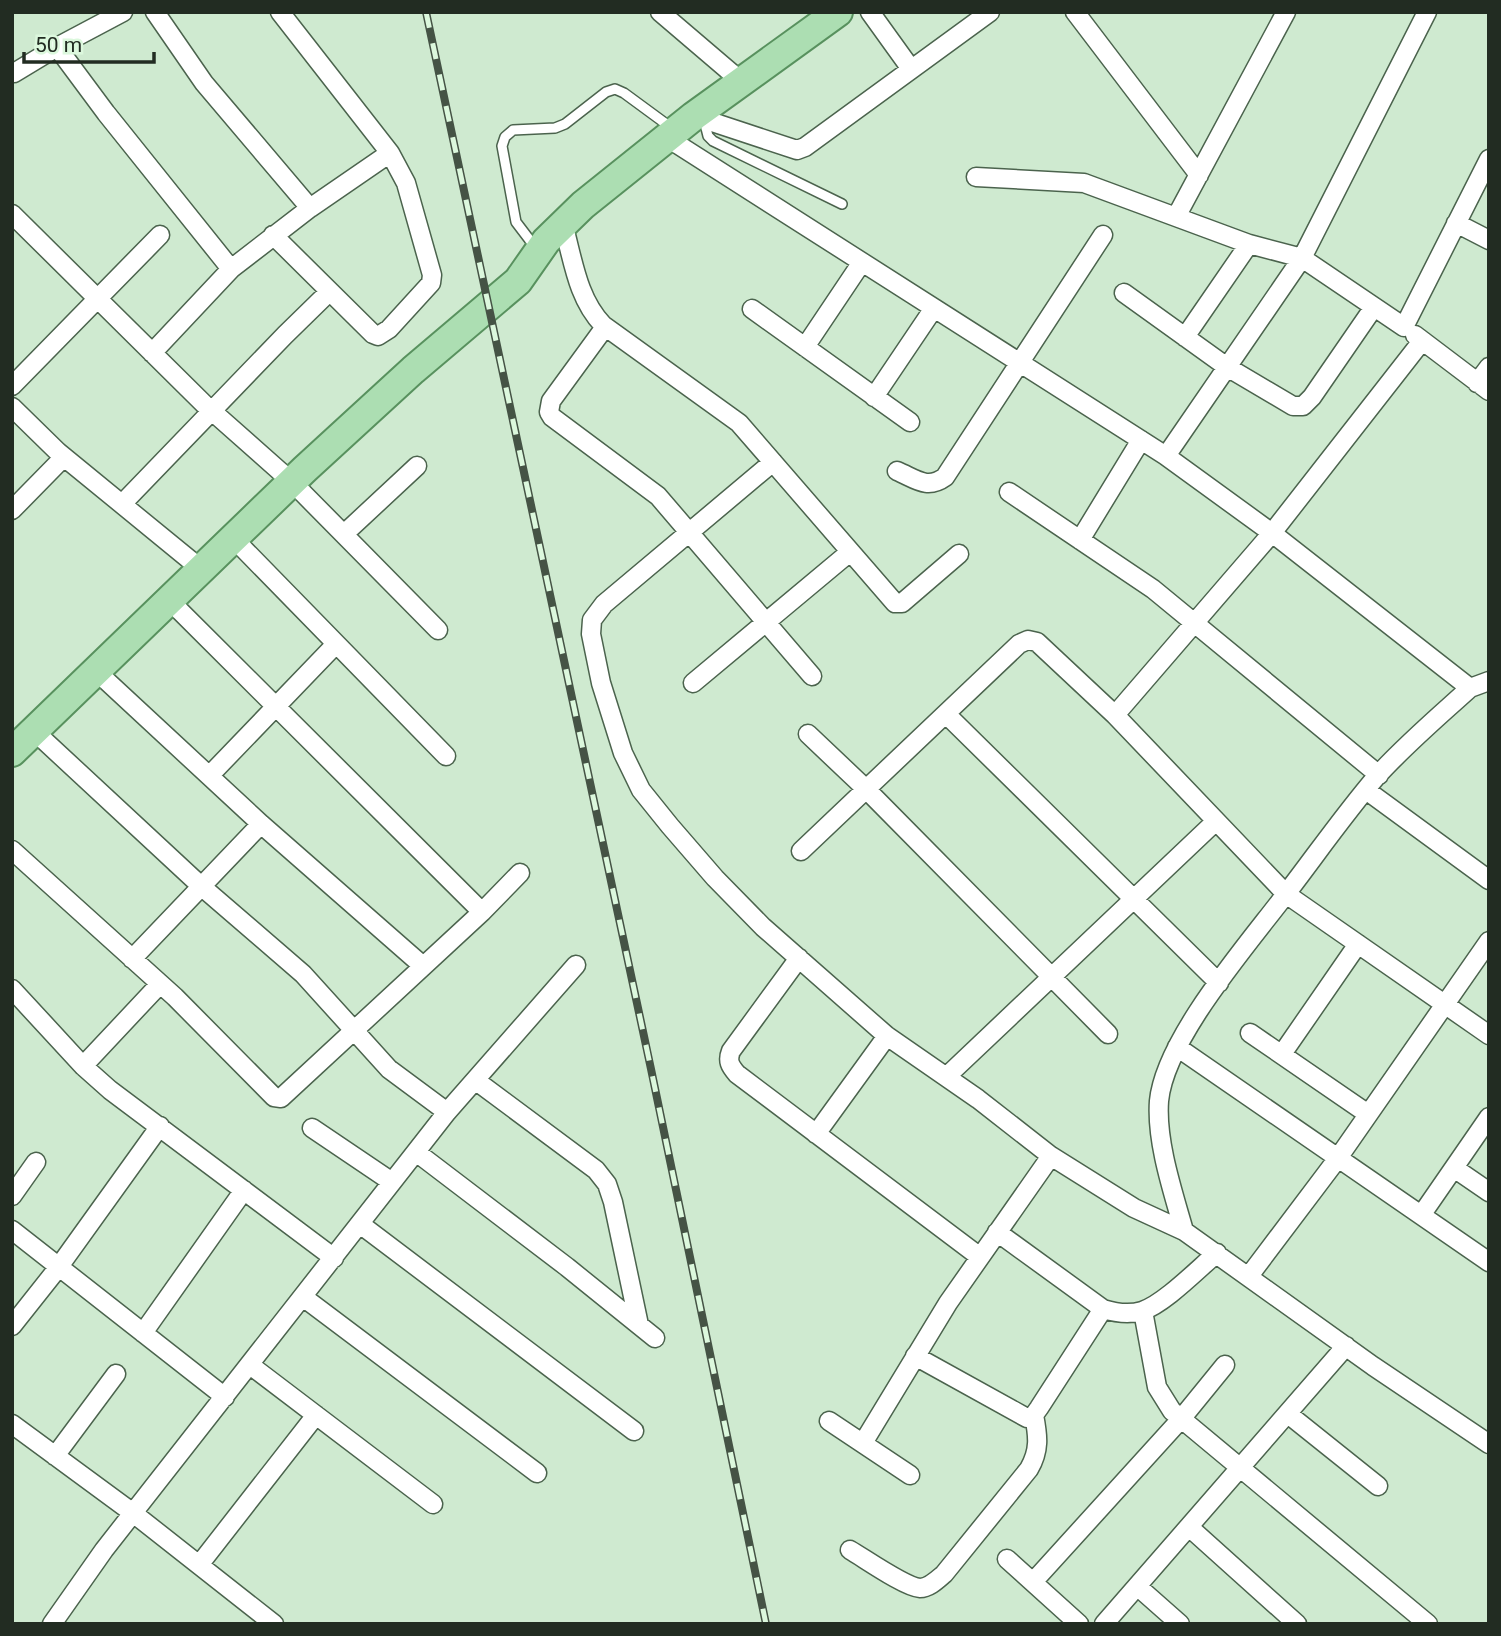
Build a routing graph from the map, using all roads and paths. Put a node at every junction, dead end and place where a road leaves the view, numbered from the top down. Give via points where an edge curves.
1 (123, 12) edge
2 (155, 12) edge
3 (280, 12) edge
4 (660, 12) edge
5 (838, 12) edge
6 (870, 12) edge
7 (990, 12) edge
8 (1075, 12) edge
9 (1427, 12) edge
10 (1277, 16) edge
11 (57, 47) junction
12 (911, 69) junction
13 (14, 73) edge
14 (742, 82) junction
15 (685, 126) junction
16 (390, 153) junction
17 (1489, 159) edge
18 (1199, 176) junction
19 (976, 177) dead end
20 (842, 204) dead end
21 (310, 208) junction
22 (12, 214) edge
23 (1176, 217) junction
24 (1456, 223) junction
25 (563, 224) junction
26 (160, 235) dead end
27 (273, 235) junction
28 (1103, 236) dead end
29 (1489, 240) edge
30 (1249, 244) junction
31 (538, 252) junction
32 (1302, 258) junction
33 (862, 262) junction
34 (231, 269) junction
35 (329, 292) junction
36 (1124, 293) dead end
37 (97, 299) junction
38 (1374, 307) junction
39 (934, 308) junction
40 (752, 309) dead end
41 (605, 327) junction
42 (1404, 327) junction
43 (1185, 337) junction
44 (1422, 341) junction
45 (805, 347) junction
46 (152, 353) junction
47 (1018, 362) junction
48 (1227, 367) junction
49 (1489, 367) edge
50 (12, 386) edge
51 (1483, 387) edge
52 (874, 397) junction
53 (12, 407) edge
54 (212, 411) junction
55 (910, 422) dead end
56 (1141, 440) junction
57 (1166, 456) junction
58 (64, 457) junction
59 (774, 462) junction
60 (417, 466) dead end
61 (897, 471) dead end
62 (292, 482) junction
63 (1009, 492) dead end
64 (122, 504) junction
65 (12, 510) edge
66 (690, 532) junction
67 (1272, 533) junction
68 (344, 534) junction
69 (234, 538) junction
70 (1080, 540) junction
71 (850, 552) junction
72 (959, 554) dead end
73 (201, 569) junction
74 (169, 600) junction
75 (766, 622) junction
76 (1194, 622) junction
77 (438, 631) dead end
78 (336, 644) junction
79 (96, 671) junction
80 (812, 676) dead end
81 (1489, 681) edge
82 (693, 683) dead end
83 (1470, 688) junction
84 (275, 707) junction
85 (946, 714) junction
86 (1115, 715) junction
87 (808, 734) dead end
88 (20, 738) edge
89 (446, 757) dead end
90 (210, 775) junction
91 (1379, 775) junction
92 (867, 790) junction
93 (1366, 790) junction
94 (1216, 821) junction
95 (261, 824) junction
96 (12, 850) edge
97 (801, 851) dead end
98 (520, 873) dead end
99 (1489, 880) edge
100 (201, 886) junction
101 (1286, 894) junction
102 (1134, 899) junction
103 (482, 912) junction
104 (1489, 941) edge
105 (1358, 944) junction
106 (799, 958) junction
107 (132, 959) junction
108 (576, 965) dead end
109 (423, 966) junction
110 (1051, 976) junction
111 (1219, 983) junction
112 (160, 984) junction
113 (12, 989) edge
114 (1444, 1004) junction
115 (355, 1031) junction
116 (1250, 1033) dead end
117 (1108, 1034) dead end
118 (1489, 1035) edge
119 (887, 1037) junction
120 (1177, 1047) junction
121 (1282, 1054) junction
122 (83, 1066) junction
123 (946, 1077) junction
124 (475, 1080) junction
125 (447, 1112) junction
126 (1368, 1114) junction
127 (1489, 1117) edge
128 (160, 1126) junction
129 (312, 1128) dead end
130 (816, 1134) junction
131 (416, 1152) junction
132 (1051, 1156) junction
133 (1338, 1158) junction
134 (36, 1162) dead end
135 (1454, 1168) junction
136 (392, 1182) junction
137 (244, 1190) junction
138 (1489, 1192) edge
139 (12, 1196) edge
140 (1422, 1214) junction
141 (359, 1224) junction
142 (12, 1230) edge
143 (1184, 1231) junction
144 (997, 1232) junction
145 (1217, 1253) junction
146 (980, 1257) junction
147 (334, 1258) junction
148 (1489, 1262) edge
149 (58, 1268) junction
150 (1249, 1276) junction
151 (303, 1297) junction
152 (1104, 1309) junction
153 (1143, 1311) junction
154 (639, 1325) junction
155 (12, 1326) edge
156 (143, 1333) junction
157 (655, 1338) dead end
158 (1346, 1346) junction
159 (915, 1356) junction
160 (250, 1365) junction
161 (1225, 1365) dead end
162 (116, 1374) dead end
163 (225, 1397) junction
164 (1288, 1414) junction
165 (316, 1415) junction
166 (1034, 1415) junction
167 (1181, 1419) junction
168 (829, 1421) dead end
169 (12, 1424) edge
170 (634, 1431) dead end
171 (863, 1443) junction
172 (1489, 1444) edge
173 (55, 1456) junction
174 (1241, 1468) junction
175 (537, 1473) dead end
176 (910, 1475) dead end
177 (1378, 1486) dead end
178 (433, 1504) dead end
179 (133, 1513) junction
180 (1189, 1527) junction
181 (850, 1550) dead end
182 (1007, 1559) dead end
183 (199, 1565) junction
184 (1033, 1582) junction
185 (1137, 1586) junction
186 (52, 1624) edge
187 (274, 1624) edge
188 (1079, 1624) edge
189 (1104, 1624) edge
190 (1180, 1624) edge
191 (1297, 1624) edge
192 (1428, 1624) edge

1 - 11 street
2 - 21 street via 204,83
3 - 16 street
4 - 14 street
5 - 14 main road
6 - 12 street
7 - 12 street
8 - 18 street
9 - 32 street
10 - 18 street
11 - 13 street
11 - 34 street
12 - 15 street via 797,150
14 - 15 main road
15 - 20 lane
15 - 25 main road
15 - 31 lane via 615,89 565,124 513,130 502,146 512,209
15 - 33 street
16 - 21 street
16 - 35 street via 406,183 431,283 390,330 378,336
17 - 24 street
18 - 23 street
19 - 23 street via 1084,183
21 - 27 street
22 - 37 street
23 - 30 street
24 - 29 street
24 - 42 street
25 - 31 main road
25 - 41 street via 584,299
26 - 37 street
27 - 34 street
27 - 35 street
28 - 47 street
30 - 32 street
30 - 43 street
31 - 62 main road via 518,281
32 - 38 street
32 - 48 street
33 - 39 street
33 - 45 street
34 - 46 street
35 - 54 street
36 - 43 street
37 - 46 street
37 - 50 street
38 - 42 street
38 - 48 street via 1303,406 1293,406
39 - 47 street
39 - 52 street
40 - 45 street
41 - 59 street via 739,423
41 - 66 street via 551,401 549,412 658,496
42 - 44 street
43 - 48 street
44 - 51 street
44 - 67 street
45 - 52 street
46 - 54 street
47 - 56 street
47 - 61 street via 945,477 928,485
48 - 57 street
49 - 51 street
52 - 55 street
53 - 58 street
54 - 62 street
54 - 64 street
56 - 57 street
56 - 70 street
57 - 67 street
58 - 64 street
58 - 65 street
59 - 66 street
59 - 71 street
60 - 68 street
62 - 68 street
62 - 69 main road
63 - 70 street
64 - 73 street
66 - 75 street
66 - 106 street via 604,604 592,620 601,682 622,753 641,790 715,878
67 - 76 street
67 - 83 street
68 - 77 street
69 - 73 main road
69 - 78 street
70 - 76 street
71 - 72 street via 895,603 902,603
71 - 75 street
73 - 74 main road
74 - 79 main road
74 - 84 street
75 - 80 street
75 - 82 street
76 - 86 street
76 - 91 street
78 - 84 street
78 - 89 street
79 - 88 main road
79 - 90 street
81 - 83 street
83 - 91 street
84 - 90 street
84 - 103 street
85 - 86 street via 1028,640 1045,648
85 - 92 street
85 - 102 street
86 - 94 street
87 - 92 street
88 - 100 street
90 - 95 street
91 - 93 street
92 - 97 street
92 - 110 street
93 - 99 street
93 - 101 street
94 - 101 street
94 - 102 street
95 - 100 street
95 - 109 street
96 - 107 street
98 - 103 street
100 - 107 street
100 - 115 street via 303,974
101 - 105 street
101 - 111 street
102 - 110 street
102 - 111 street
103 - 109 street
104 - 114 street
105 - 114 street
105 - 121 street
106 - 119 street
106 - 130 street via 728,1059 737,1074
107 - 112 street
108 - 124 street
109 - 115 street
110 - 117 street
110 - 123 street
111 - 120 street
112 - 115 street via 274,1097 287,1094
112 - 122 street
113 - 122 street
114 - 118 street
114 - 126 street
115 - 125 street via 390,1069
116 - 121 street
119 - 123 street
119 - 130 street
120 - 133 street
120 - 143 street via 1159,1099 1159,1118
121 - 126 street
122 - 128 street
123 - 132 street
124 - 125 street
124 - 154 street via 596,1170 607,1184
125 - 131 street
126 - 133 street
127 - 135 street
128 - 137 street
128 - 149 street
129 - 136 street
130 - 146 street
131 - 136 street
131 - 154 street
132 - 143 street via 1134,1208
132 - 144 street
133 - 140 street
133 - 150 street
134 - 139 street
135 - 138 street
135 - 140 street
136 - 141 street
137 - 147 street
137 - 156 street
140 - 148 street
141 - 147 street
141 - 170 street
142 - 149 street
143 - 145 street
144 - 146 street
144 - 152 street
145 - 150 street
145 - 153 street
146 - 159 street
147 - 151 street
149 - 155 street
149 - 156 street
150 - 158 street
151 - 160 street
151 - 175 street
152 - 153 street
152 - 166 street
153 - 167 street via 1157,1387
154 - 157 street
156 - 163 street
158 - 164 street
158 - 172 street
159 - 166 street via 1019,1416
159 - 171 street
160 - 163 street
160 - 165 street
161 - 167 street
162 - 173 street
163 - 179 street
164 - 174 street
164 - 177 street
165 - 178 street
165 - 183 street
166 - 181 street via 1038,1441 1029,1469 931,1585 909,1584
167 - 174 street
167 - 184 street
168 - 171 street
169 - 173 street
171 - 176 street
173 - 179 street
174 - 180 street
174 - 192 street
179 - 183 street
179 - 186 street
180 - 185 street
180 - 191 street
182 - 184 street
183 - 187 street
184 - 188 street
185 - 189 street
185 - 190 street

